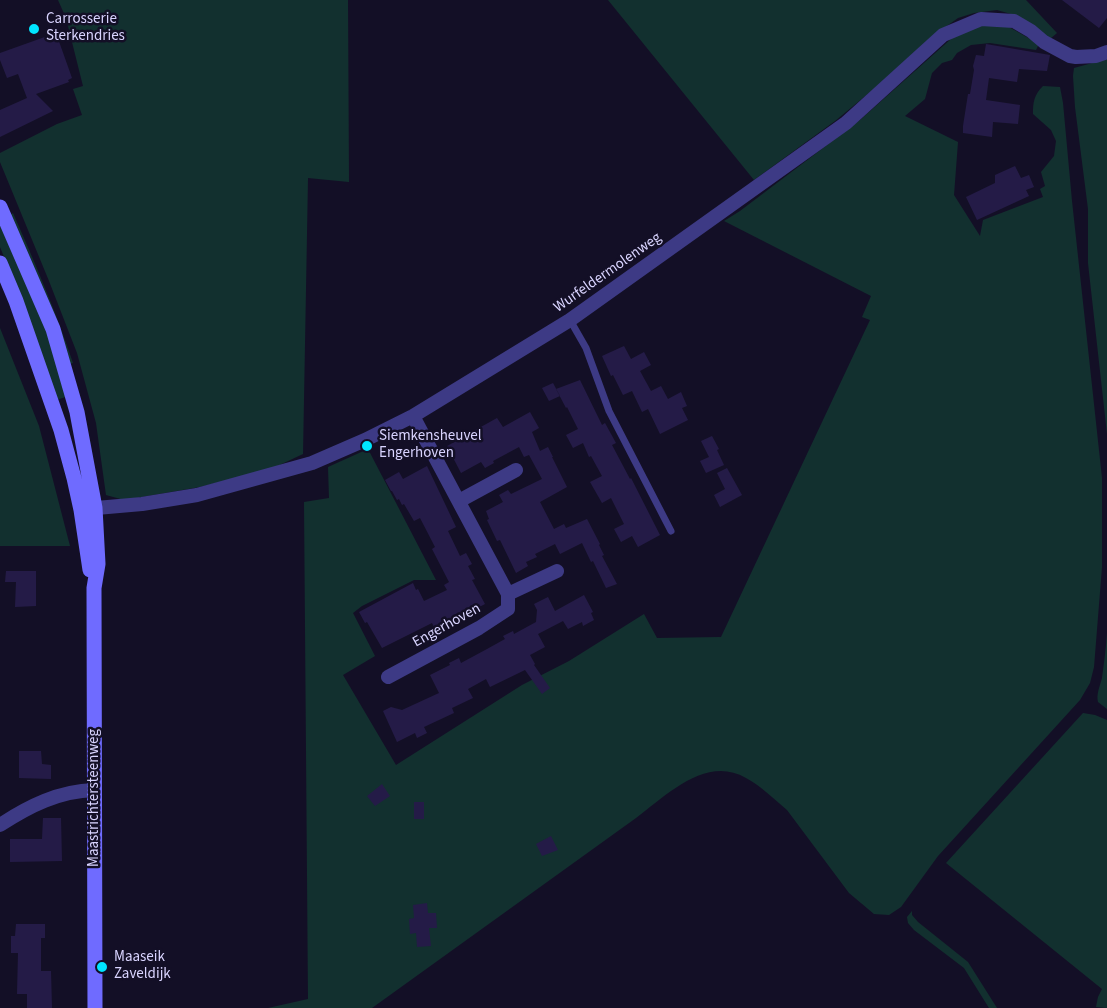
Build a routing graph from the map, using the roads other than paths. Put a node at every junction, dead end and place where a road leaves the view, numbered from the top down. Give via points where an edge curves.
1 (1107, 52) edge
2 (0, 207) edge
3 (0, 263) edge
4 (570, 320) junction
5 (77, 412) junction
6 (413, 416) junction
7 (57, 419) junction
8 (516, 470) dead end
9 (459, 501) junction
10 (88, 509) junction
11 (671, 531) dead end
12 (557, 571) dead end
13 (508, 594) junction
14 (388, 677) dead end
15 (94, 790) junction
16 (0, 825) edge
17 (95, 1008) edge

1 - 4 street, Wurfeldermolenweg via 1070,56 1014,21 981,19 943,35 846,123
2 - 5 main road, Maastrichtersteenweg via 53,329
3 - 7 main road, Maastrichtersteenweg
4 - 6 street, Wurfeldermolenweg
4 - 11 lane via 586,348 609,411
5 - 7 street
5 - 10 main road, Maastrichtersteenweg
6 - 9 street
6 - 10 street, Wurfeldermolenweg via 312,463 197,495
7 - 10 main road, Maastrichtersteenweg via 74,478
8 - 9 street
9 - 13 street
10 - 15 main road, Maastrichtersteenweg via 98,564 94,588
12 - 13 street
13 - 14 street, Engerhoven via 508,609
15 - 16 street via 54,796
15 - 17 main road, Maastrichtersteenweg

